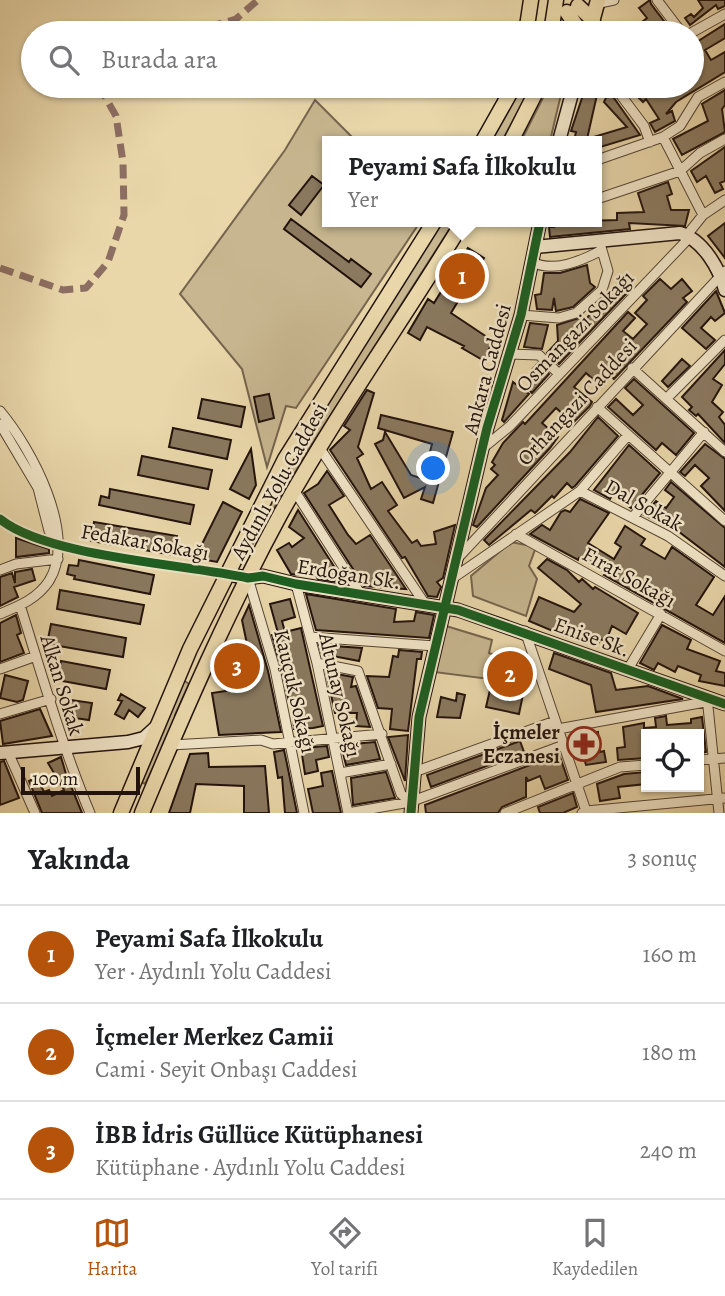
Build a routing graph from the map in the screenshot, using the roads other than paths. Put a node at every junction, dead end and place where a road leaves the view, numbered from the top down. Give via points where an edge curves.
1 (531, 0) edge
2 (556, 0) edge
3 (657, 0) edge
4 (604, 1) edge
5 (725, 14) edge
6 (528, 21) edge
7 (553, 21) edge
8 (576, 21) edge
9 (585, 21) edge
10 (594, 21) edge
11 (673, 21) edge
12 (704, 26) edge
13 (725, 82) edge
14 (704, 94) edge
15 (507, 98) edge
16 (533, 98) edge
17 (571, 98) edge
18 (626, 98) edge
19 (697, 98) edge
20 (486, 136) edge
21 (514, 136) edge
22 (560, 136) edge
23 (663, 137) junction
24 (725, 139) edge
25 (650, 142) junction
26 (602, 158) edge
27 (680, 171) junction
28 (602, 197) edge
29 (725, 200) edge
30 (702, 215) junction
31 (431, 227) edge
32 (460, 227) edge
33 (539, 227) edge
34 (689, 236) junction
35 (600, 245) junction
36 (535, 247) junction
37 (531, 262) junction
38 (723, 273) edge
39 (725, 290) edge
40 (521, 315) junction
41 (725, 340) edge
42 (509, 354) junction
43 (632, 368) junction
44 (558, 373) junction
45 (667, 398) junction
46 (597, 407) junction
47 (0, 411) edge
48 (0, 424) edge
49 (704, 432) junction
50 (628, 435) junction
51 (319, 447) junction
52 (483, 448) junction
53 (725, 452) edge
54 (670, 472) junction
55 (294, 491) junction
56 (580, 491) junction
57 (633, 517) junction
58 (0, 519) edge
59 (725, 521) edge
60 (0, 530) edge
61 (14, 530) junction
62 (516, 534) junction
63 (58, 545) junction
64 (58, 559) junction
65 (457, 559) junction
66 (0, 570) edge
67 (226, 574) junction
68 (725, 576) edge
69 (453, 578) junction
70 (248, 579) junction
71 (296, 584) junction
72 (360, 593) junction
73 (425, 604) junction
74 (20, 605) junction
75 (446, 608) junction
76 (0, 614) edge
77 (660, 614) junction
78 (524, 631) junction
79 (310, 637) junction
80 (435, 646) junction
81 (725, 651) edge
82 (36, 656) junction
83 (187, 656) junction
84 (208, 663) junction
85 (317, 663) junction
86 (0, 669) edge
87 (628, 669) junction
88 (176, 682) junction
89 (193, 693) junction
90 (51, 699) junction
91 (706, 700) junction
92 (725, 704) edge
93 (0, 714) edge
94 (158, 724) junction
95 (557, 725) junction
96 (382, 734) junction
97 (332, 737) junction
98 (128, 742) junction
99 (290, 742) junction
100 (171, 745) junction
101 (564, 745) junction
102 (62, 747) junction
103 (3, 752) edge
104 (725, 758) edge
105 (713, 759) junction
106 (704, 760) edge
107 (142, 761) junction
108 (391, 764) junction
109 (641, 765) edge
110 (414, 772) junction
111 (340, 773) junction
112 (137, 776) junction
113 (155, 780) junction
114 (577, 785) junction
115 (722, 798) edge
116 (410, 808) edge
117 (584, 812) edge
118 (34, 813) edge
119 (90, 813) edge
120 (121, 813) edge
121 (142, 813) edge
122 (304, 813) edge
123 (348, 813) edge
124 (505, 813) edge
125 (719, 813) edge

1 - 6 main road
2 - 7 main road
3 - 11 street
4 - 10 main road
5 - 12 street
8 - 9 main road via 572,9
13 - 14 street
15 - 20 main road
16 - 21 main road
17 - 22 street
18 - 25 street
19 - 23 street via 680,126
23 - 25 street
23 - 27 street
24 - 27 street
25 - 26 street
27 - 28 street
27 - 30 street
29 - 30 street
30 - 34 street, Osmangazi Sokağı
31 - 67 main road, Aydınlı Yolu Caddesi via 285,459
32 - 51 main road, Aydınlı Yolu Caddesi
33 - 36 street, Ankara Caddesi
34 - 35 street via 680,233
34 - 38 street
34 - 44 street, Osmangazi Sokağı
35 - 36 street
35 - 37 street via 580,262 542,267
35 - 40 street via 608,278 602,290 576,313 559,318
36 - 37 street, Ankara Caddesi
37 - 40 street, Ankara Caddesi
38 - 39 street
38 - 43 street, Orhangazi Caddesi
40 - 42 street, Ankara Caddesi
41 - 45 street
42 - 44 street via 539,355
42 - 52 street, Ankara Caddesi
43 - 45 street
43 - 46 street, Orhangazi Caddesi
44 - 52 street, Osmangazi Sokağı via 510,426
45 - 49 street
46 - 50 street
46 - 65 street, Orhangazi Caddesi
47 - 63 street via 43,483
48 - 63 street via 38,488 49,531
49 - 53 street
49 - 54 street
50 - 54 street
50 - 56 street
51 - 55 main road, Aydınlı Yolu Caddesi
51 - 73 street
52 - 65 street, Ankara Caddesi
54 - 57 street
54 - 59 street
55 - 70 main road, Aydınlı Yolu Caddesi
55 - 72 street
56 - 57 street, Dal Sokak
56 - 62 street
57 - 68 street, Dal Sokak
58 - 61 street
60 - 61 street
61 - 63 street, Fedakar Sokağı
62 - 69 street
62 - 77 street, Fırat Sokağı
63 - 64 street
63 - 67 street, Fedakar Sokağı
64 - 66 street
64 - 74 street via 47,584
65 - 69 street, Ankara Caddesi
67 - 70 street, Erdoğan Sk.
67 - 83 main road, Aydınlı Yolu Caddesi
69 - 75 street, Ankara Caddesi
70 - 71 street, Erdoğan Sk. via 263,576
70 - 84 main road, Aydınlı Yolu Caddesi
70 - 99 street, Kauçuk Sokağı via 275,669
71 - 72 street, Erdoğan Sk.
71 - 79 street, Altunay Sokağı
72 - 73 street, Erdoğan Sk.
73 - 75 street, Erdoğan Sk.
74 - 76 street
74 - 82 street, Alkan Sokak
75 - 78 street, Enise Sk.
75 - 80 street, Ankara Caddesi
77 - 81 street, Fırat Sokağı
77 - 87 street
78 - 87 street, Enise Sk.
78 - 95 street
79 - 80 street
79 - 85 street, Altunay Sokağı
80 - 110 street, Ankara Caddesi via 419,717
82 - 86 street
82 - 90 street, Alkan Sokak
83 - 84 main road via 195,666
83 - 88 main road, Aydınlı Yolu Caddesi
84 - 89 main road, Aydınlı Yolu Caddesi
85 - 96 street via 358,671
85 - 97 street, Altunay Sokağı
87 - 91 street, Enise Sk.
88 - 89 main road via 181,676 191,676
88 - 94 main road, Aydınlı Yolu Caddesi
89 - 100 main road, Aydınlı Yolu Caddesi
90 - 93 street
90 - 102 street, Alkan Sokak
91 - 92 street, Enise Sk.
91 - 95 street
91 - 105 street
94 - 98 street via 144,738
94 - 107 main road, Aydınlı Yolu Caddesi
95 - 101 street
95 - 110 street
96 - 97 street
96 - 108 street
97 - 99 street
97 - 111 street, Altunay Sokağı
98 - 102 street
98 - 107 street via 143,748
99 - 100 street
99 - 122 street, Kauçuk Sokağı
100 - 113 main road, Aydınlı Yolu Caddesi
101 - 114 street
101 - 116 street
102 - 103 street
102 - 119 street, Alkan Sokak
103 - 118 street
104 - 105 street
105 - 106 street
105 - 115 street
107 - 112 main road, Aydınlı Yolu Caddesi
108 - 111 street
108 - 116 street
109 - 114 street via 621,767
110 - 116 street, Ankara Caddesi
111 - 123 street, Altunay Sokağı
112 - 113 main road via 142,787
112 - 120 main road, Aydınlı Yolu Caddesi
113 - 121 main road, Aydınlı Yolu Caddesi
114 - 117 street
114 - 124 street
115 - 117 street
115 - 125 street
116 - 123 street

